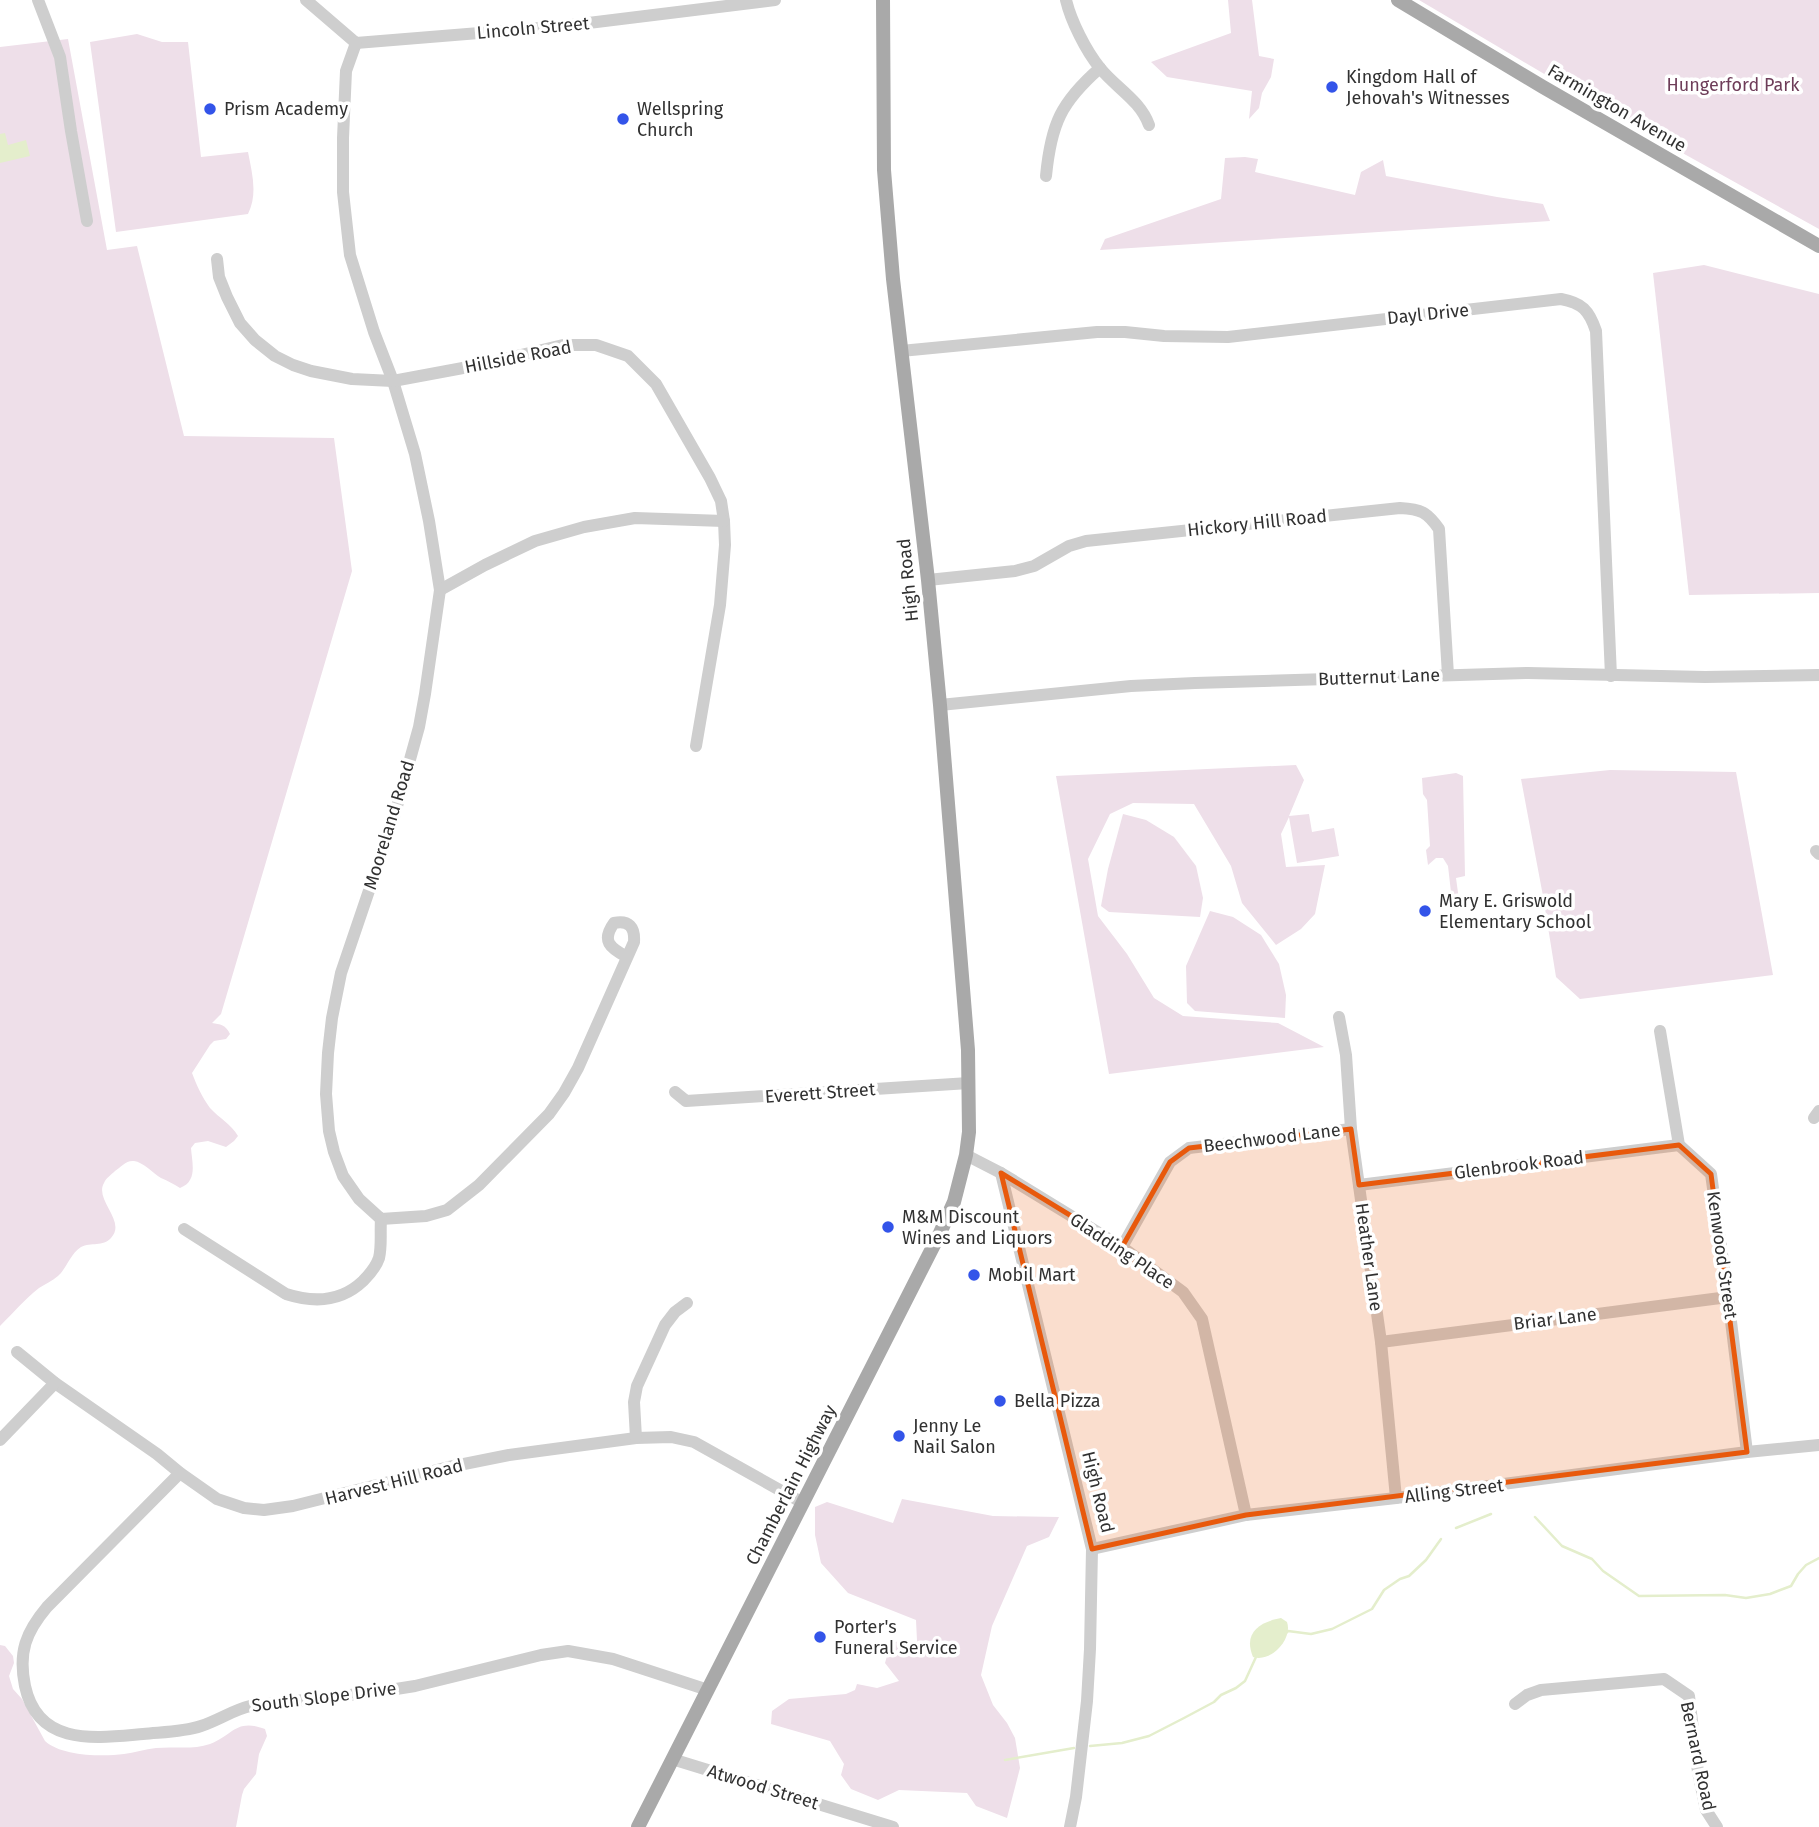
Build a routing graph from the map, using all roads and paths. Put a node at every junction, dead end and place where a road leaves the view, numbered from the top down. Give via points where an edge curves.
1 (38, 0) edge
2 (306, 0) edge
3 (775, 0) edge
4 (883, 0) edge
5 (1066, 0) edge
6 (1398, 0) edge
7 (356, 43) junction
8 (1100, 68) junction
9 (1149, 125) dead end
10 (1046, 176) dead end
11 (87, 221) dead end
12 (1819, 246) edge
13 (217, 259) dead end
14 (901, 351) junction
15 (393, 381) junction
16 (724, 522) junction
17 (928, 580) junction
18 (440, 590) junction
19 (1448, 675) junction
20 (1819, 675) edge
21 (1611, 676) junction
22 (940, 705) junction
23 (696, 746) dead end
24 (627, 957) dead end
25 (1339, 1017) dead end
26 (1660, 1031) dead end
27 (969, 1083) junction
28 (675, 1092) dead end
29 (1352, 1129) junction
30 (1679, 1145) junction
31 (966, 1155) junction
32 (1001, 1173) junction
33 (1359, 1185) junction
34 (381, 1219) junction
35 (184, 1229) dead end
36 (1122, 1247) junction
37 (1728, 1297) junction
38 (687, 1303) dead end
39 (1381, 1342) junction
40 (17, 1352) dead end
41 (55, 1383) junction
42 (636, 1438) junction
43 (0, 1440) edge
44 (1819, 1445) edge
45 (1747, 1452) junction
46 (180, 1473) junction
47 (1396, 1498) junction
48 (803, 1503) junction
49 (1246, 1516) junction
50 (1092, 1549) junction
51 (708, 1690) junction
52 (1515, 1704) dead end
53 (672, 1759) junction
54 (638, 1827) edge
55 (893, 1827) edge
56 (1070, 1827) edge
57 (1717, 1827) edge

1 - 11 street via 60,57
2 - 7 street
3 - 7 street, Lincoln Street via 565,26
4 - 14 main road, High Road via 884,170
5 - 8 street
6 - 12 main road, Farmington Avenue
7 - 15 street, Mooreland Road via 346,71 343,192 350,255
8 - 9 street via 1142,111
8 - 10 street via 1070,97 1059,117
13 - 15 street, Hillside Road via 219,277 240,323 275,356 311,371
14 - 17 main road, High Road
14 - 21 street, Dayl Drive via 1097,332 1228,337 1561,299 1577,302 1591,316 1596,331
15 - 16 street, Hillside Road via 563,345 596,345 628,356 656,384 690,441 721,501
15 - 18 street, Mooreland Road via 415,454
16 - 18 street via 635,518 584,527 535,541
16 - 23 street, Hillside Road via 720,605
17 - 19 street, Hickory Hill Road via 1015,571 1086,541 1417,509 1429,515 1439,529
17 - 22 main road, High Road
18 - 34 street, Mooreland Road via 419,727 341,972 328,1053 326,1094 334,1152 359,1199
19 - 21 street, Butternut Lane
19 - 22 street, Butternut Lane via 1195,682
20 - 21 street, Butternut Lane
22 - 27 main road, High Road
24 - 34 street via 578,1068 549,1114 479,1185 447,1210
25 - 29 street, Heather Lane
26 - 30 street
27 - 28 street, Everett Street via 686,1101
27 - 31 main road, High Road
29 - 33 street, Heather Lane
29 - 36 street, Beechwood Lane via 1189,1148 1170,1161
30 - 33 street, Glenbrook Road
30 - 37 street, Kenwood Street via 1711,1174
31 - 32 street, Gladding Place
31 - 48 main road, Chamberlain Highway via 940,1233
32 - 36 street, Gladding Place
32 - 50 street, High Road
33 - 39 street, Heather Lane
34 - 35 street via 374,1269 345,1294 320,1300 286,1294
36 - 49 street, Gladding Place via 1183,1292 1202,1319
37 - 39 street, Briar Lane
37 - 45 street, Kenwood Street
38 - 42 street via 665,1325 637,1386
39 - 47 street, Heather Lane
40 - 41 street, Harvest Hill Road
41 - 43 street
41 - 46 street, Harvest Hill Road
42 - 46 street, Harvest Hill Road via 509,1455 264,1510 216,1499
42 - 48 street, Harvest Hill Road via 694,1442
44 - 45 street, Alling Street
45 - 47 street, Alling Street
46 - 51 street, South Slope Drive via 32,1625 23,1660 27,1697 59,1731 96,1738 177,1731 200,1727 250,1706 415,1686 556,1652 613,1659
47 - 49 street, Alling Street
48 - 51 main road, Chamberlain Highway
49 - 50 street, Alling Street
50 - 56 street, High Road via 1087,1701
51 - 53 main road, Chamberlain Highway
52 - 57 street, Bernard Road via 1541,1690 1664,1679 1689,1696 1706,1810
53 - 54 main road, Chamberlain Highway
53 - 55 street, Atwood Street

